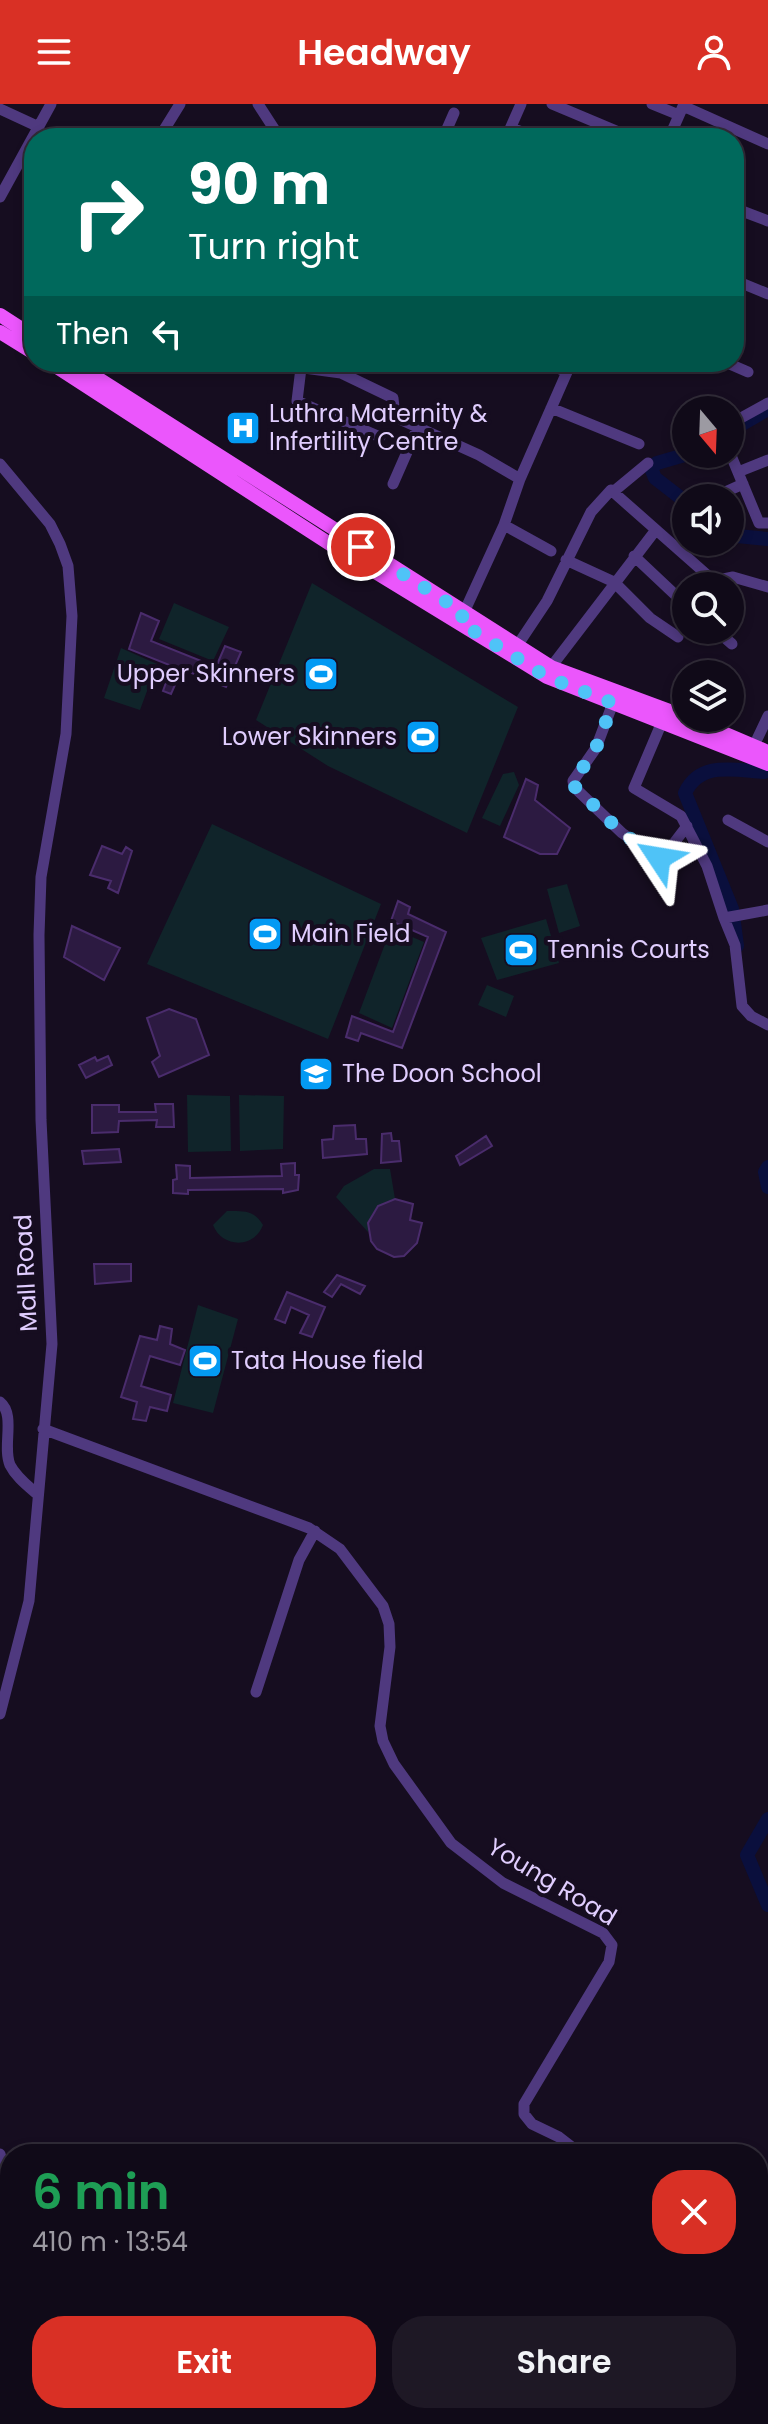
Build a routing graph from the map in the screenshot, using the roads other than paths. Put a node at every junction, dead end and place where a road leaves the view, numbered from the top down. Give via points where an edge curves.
1 (51, 104) edge
2 (180, 104) edge
3 (258, 104) edge
4 (521, 104) edge
5 (552, 104) edge
6 (652, 104) edge
7 (682, 108) edge
8 (0, 109) edge
9 (454, 113) dead end
10 (39, 127) joint
11 (165, 128) edge
12 (270, 128) edge
13 (447, 128) edge
14 (510, 128) edge
15 (609, 128) edge
16 (673, 128) edge
17 (730, 128) edge
18 (744, 134) edge
19 (768, 144) edge
20 (24, 166) edge
21 (0, 197) edge
22 (744, 212) edge
23 (768, 221) edge
24 (744, 284) edge
25 (768, 294) edge
26 (0, 315) edge
27 (24, 330) edge
28 (0, 332) edge
29 (24, 347) edge
30 (744, 370) edge
31 (65, 372) edge
32 (87, 372) edge
33 (301, 372) edge
34 (328, 372) edge
35 (567, 372) edge
36 (748, 372) dead end
37 (768, 403) edge
38 (551, 408) junction
39 (744, 416) edge
40 (418, 427) junction
41 (380, 437) dead end
42 (639, 444) dead end
43 (768, 460) edge
44 (648, 463) dead end
45 (0, 464) edge
46 (736, 468) edge
47 (740, 478) junction
48 (520, 479) junction
49 (393, 484) dead end
50 (732, 484) edge
51 (613, 492) junction
52 (768, 523) edge
53 (504, 525) junction
54 (655, 531) junction
55 (551, 551) dead end
56 (634, 556) junction
57 (566, 560) junction
58 (699, 572) edge
59 (744, 580) edge
60 (614, 582) junction
61 (768, 587) edge
62 (672, 592) edge
63 (461, 618) junction
64 (672, 633) edge
65 (517, 646) junction
66 (551, 667) junction
67 (613, 703) junction
68 (672, 712) edge
69 (768, 716) edge
70 (662, 722) junction
71 (714, 732) edge
72 (751, 751) junction
73 (768, 752) edge
74 (768, 764) edge
75 (728, 820) dead end
76 (687, 826) junction
77 (768, 842) edge
78 (768, 910) edge
79 (724, 918) junction
80 (768, 1025) edge
81 (0, 1402) edge
82 (43, 1429) junction
83 (37, 1494) junction
84 (315, 1531) junction
85 (256, 1692) dead end
86 (0, 1714) edge
87 (568, 2144) edge

1 - 10 street
2 - 11 street
3 - 12 street
4 - 14 street
5 - 15 street
6 - 7 street
7 - 16 street
7 - 17 street
8 - 10 street
9 - 13 street
18 - 19 street
20 - 21 street
22 - 23 street
24 - 25 street
26 - 27 main road
28 - 29 main road
30 - 36 street
31 - 63 main road
32 - 63 main road
33 - 41 street via 297,401
34 - 40 street via 348,375 393,398 394,415
35 - 38 street
37 - 39 street
38 - 42 street
38 - 48 street
40 - 48 street
40 - 49 street
43 - 47 street
44 - 51 street
45 - 82 street, Mall Road via 60,544 68,566 72,616 66,734 41,877 41,1120 52,1344
46 - 47 street
47 - 50 street
47 - 52 street via 759,523
48 - 53 street
51 - 54 street
51 - 57 street via 594,508
53 - 55 street
53 - 63 street
54 - 56 street
54 - 58 street
56 - 60 street
56 - 62 street
57 - 60 street
57 - 65 street
59 - 61 street
60 - 64 street
60 - 66 street
63 - 65 main road
63 - 67 main road via 547,677
65 - 66 main road
66 - 68 main road
67 - 70 main road
67 - 76 street via 574,787 622,833 659,858
69 - 72 street
70 - 72 main road
70 - 76 street via 633,786 675,812
71 - 72 main road
72 - 73 main road
72 - 74 main road
75 - 77 street
76 - 79 street
78 - 79 street
79 - 80 street via 735,945 742,1006
81 - 83 street via 7,1412 10,1465
82 - 83 street, Mall Road
82 - 84 street, Young Road
83 - 86 street, Mall Road via 29,1601
84 - 85 street via 299,1560
84 - 87 street, Young Road via 349,1558 383,1606 390,1647 380,1726 387,1752 402,1776 451,1843 503,1883 603,1933 612,1945 609,1962 524,2104 532,2124

